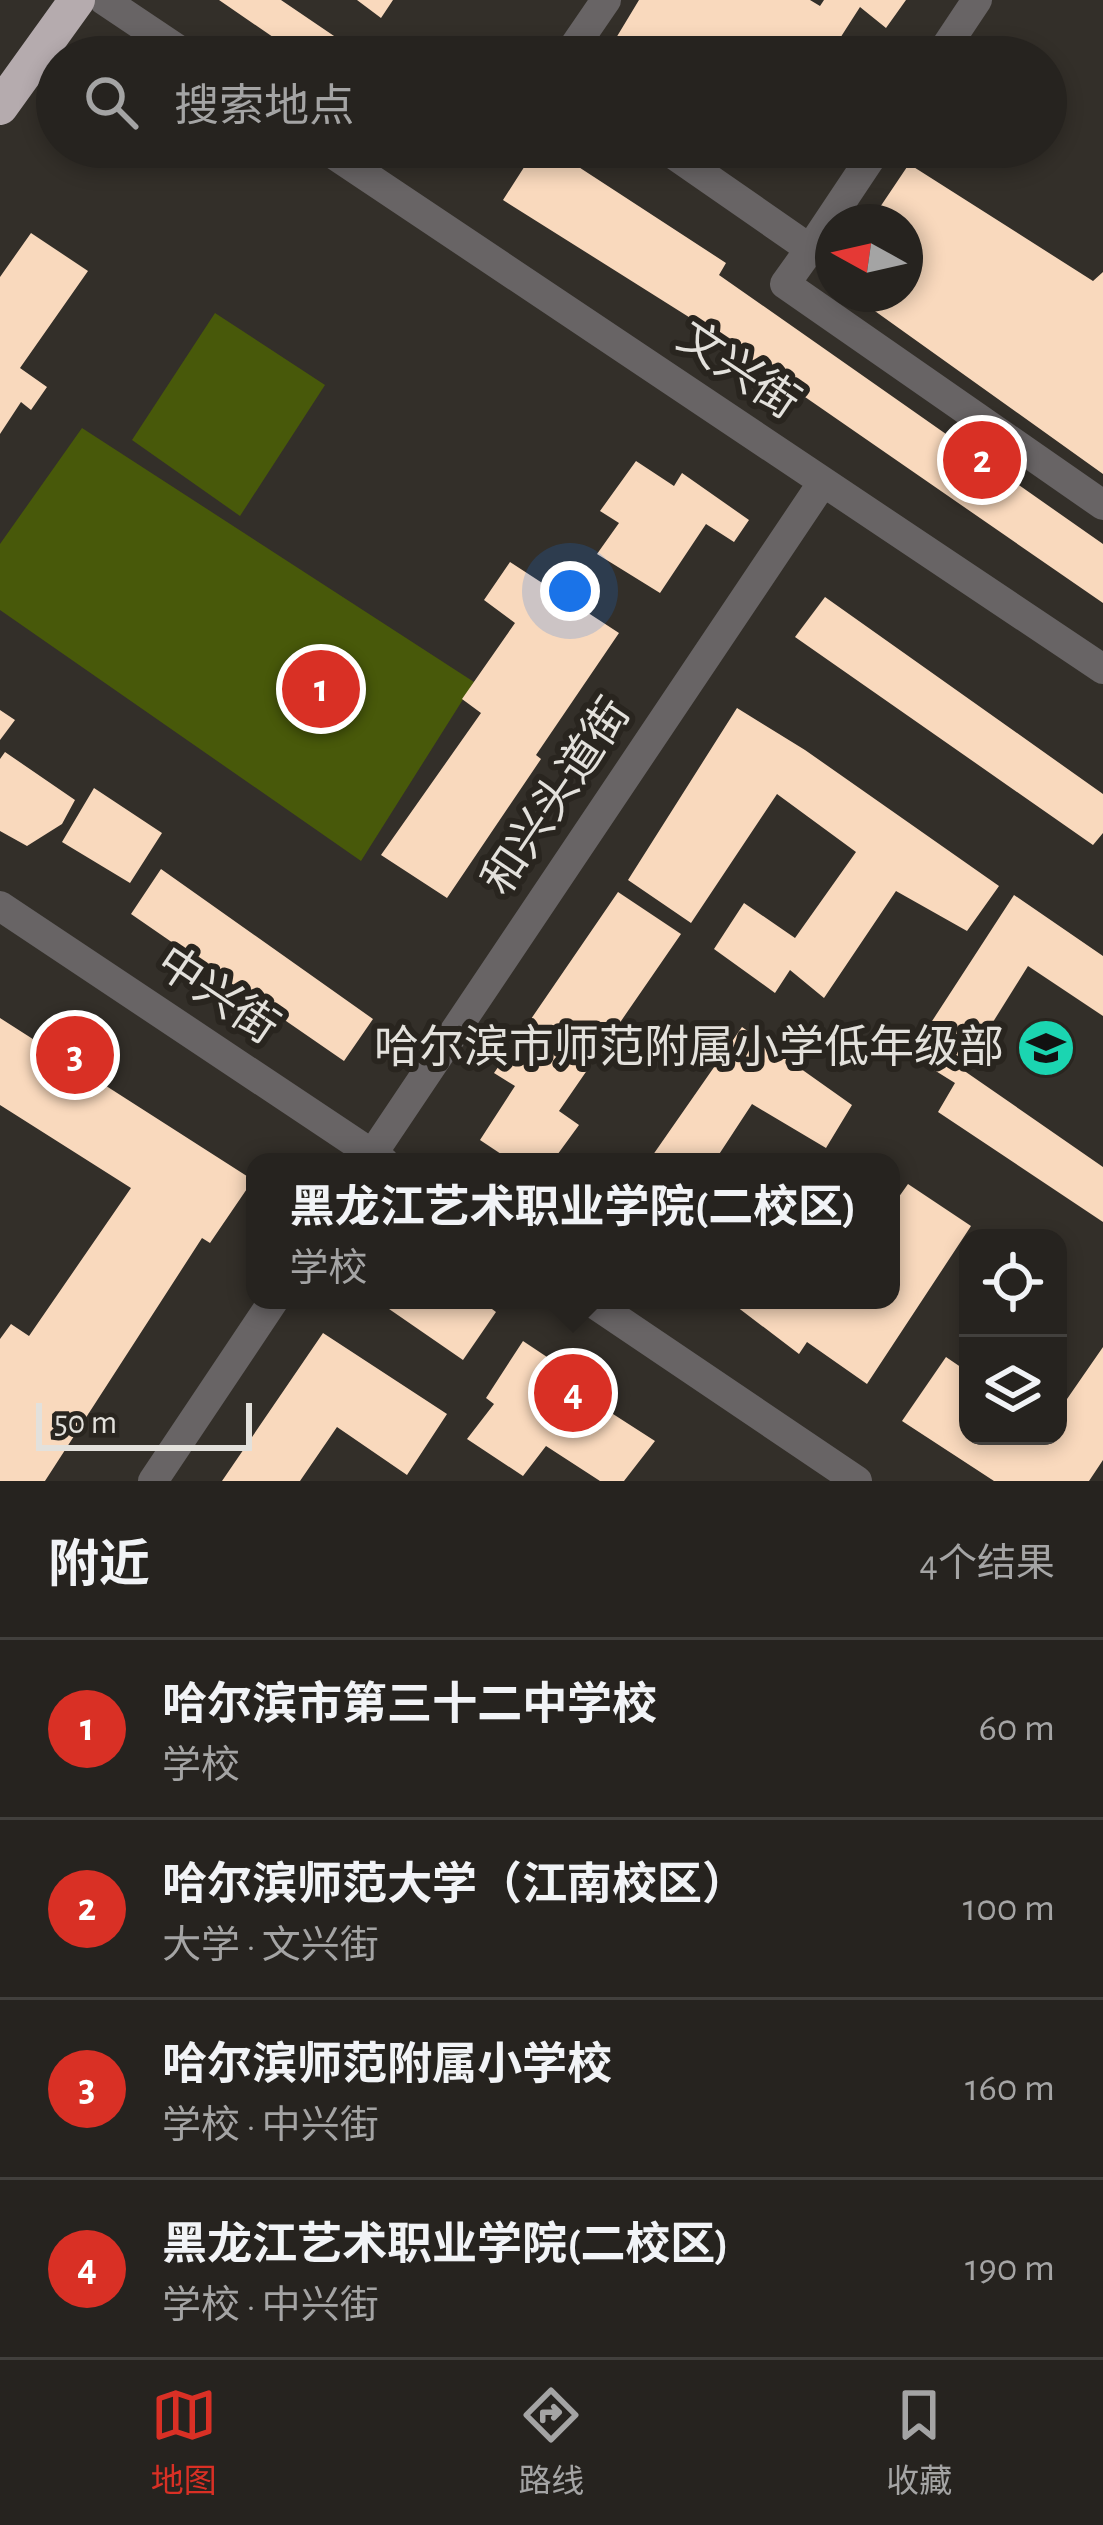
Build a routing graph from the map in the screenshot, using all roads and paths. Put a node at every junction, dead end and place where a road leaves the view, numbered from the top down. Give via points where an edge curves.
1 (77, 0) edge
2 (104, 0) edge
3 (606, 0) edge
4 (977, 0) edge
5 (51, 36) edge
6 (158, 36) edge
7 (581, 36) edge
8 (952, 36) edge
9 (36, 57) edge
10 (0, 107) edge
11 (354, 168) edge
12 (693, 168) edge
13 (864, 168) edge
14 (810, 249) junction
15 (823, 482) junction
16 (1103, 506) edge
17 (1103, 669) edge
18 (0, 906) edge
19 (365, 1153) edge
20 (378, 1153) edge
21 (268, 1309) edge
22 (602, 1309) edge
23 (153, 1481) edge
24 (857, 1481) edge

1 - 5 highway
2 - 6 street
3 - 7 street
4 - 8 street
9 - 10 highway
11 - 15 street, 文兴街
12 - 14 street
13 - 14 street
14 - 16 street via 785,284
15 - 17 street, 文兴街
15 - 20 street, 和兴头道街
18 - 19 street, 中兴街
21 - 23 street
22 - 24 street

